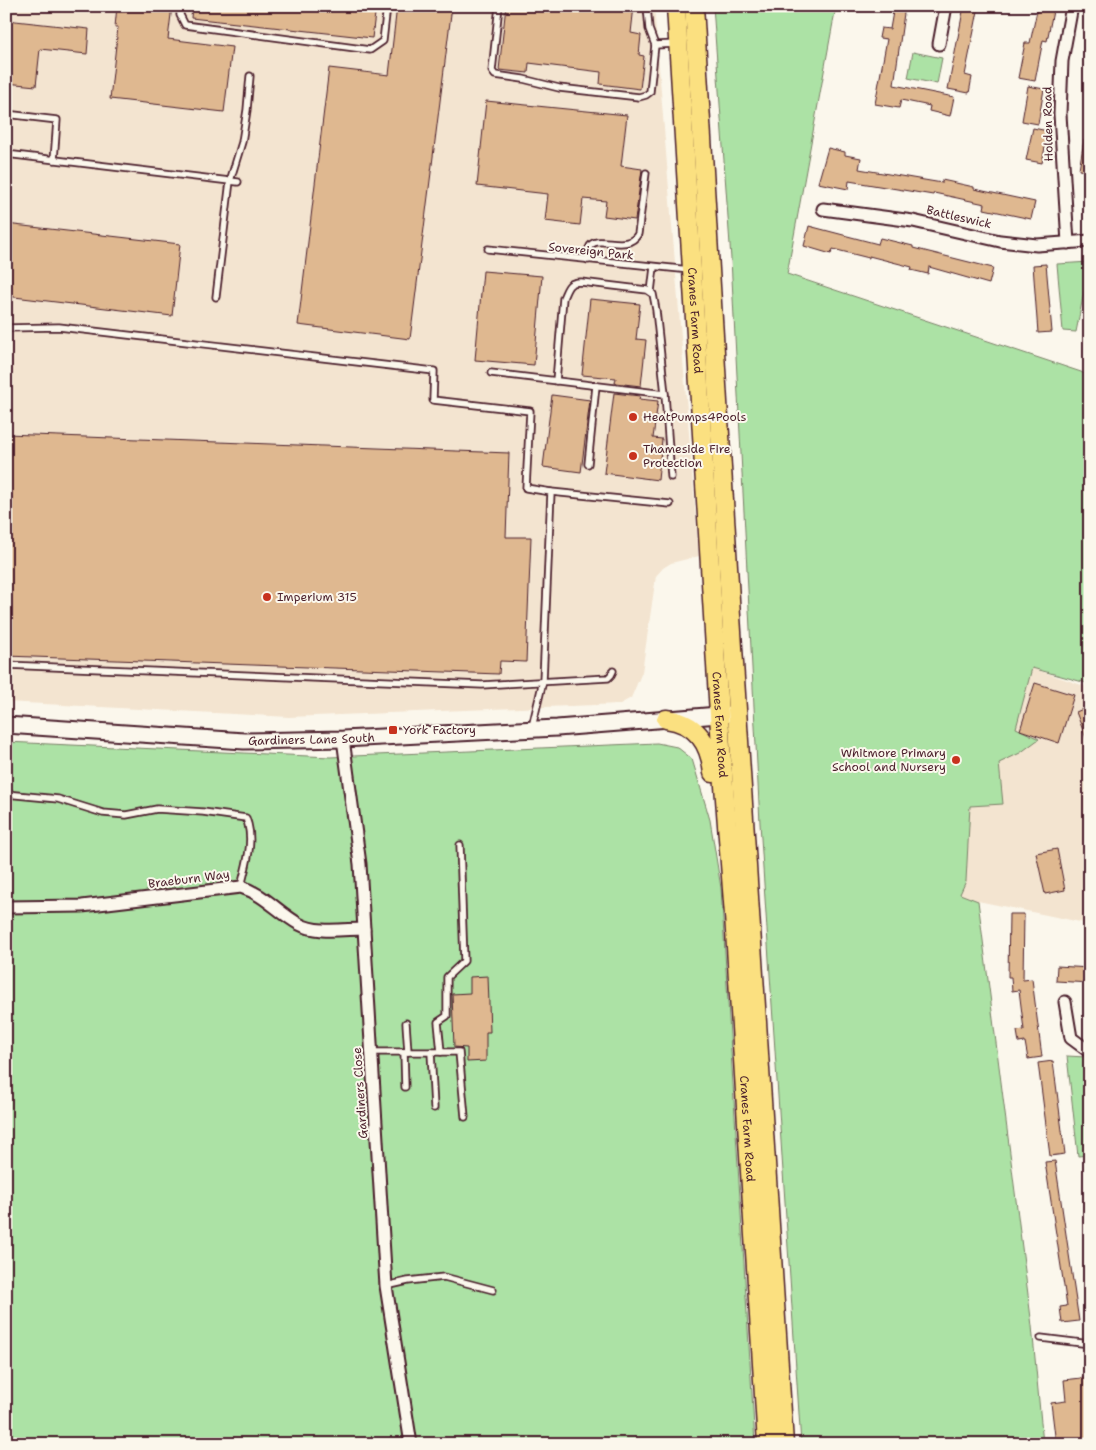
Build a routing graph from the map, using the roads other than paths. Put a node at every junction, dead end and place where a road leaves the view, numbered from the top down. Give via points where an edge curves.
1 (180, 6) edge
2 (387, 6) edge
3 (499, 6) edge
4 (647, 6) edge
5 (676, 6) edge
6 (694, 6) edge
7 (946, 6) edge
8 (1072, 6) edge
9 (678, 44) junction
10 (939, 44) dead end
11 (655, 45) junction
12 (250, 76) dead end
13 (6, 114) edge
14 (6, 154) edge
15 (54, 160) junction
16 (646, 173) dead end
17 (230, 181) junction
18 (238, 182) dead end
19 (822, 208) dead end
20 (1090, 241) edge
21 (1068, 243) junction
22 (488, 249) dead end
23 (588, 260) junction
24 (654, 268) junction
25 (692, 270) junction
26 (651, 292) junction
27 (216, 297) dead end
28 (6, 328) edge
29 (491, 373) dead end
30 (556, 381) junction
31 (596, 386) junction
32 (665, 394) junction
33 (588, 464) dead end
34 (671, 477) dead end
35 (551, 492) junction
36 (670, 504) dead end
37 (6, 665) edge
38 (613, 671) dead end
39 (543, 681) junction
40 (737, 714) junction
41 (719, 715) junction
42 (666, 719) junction
43 (6, 725) edge
44 (531, 729) junction
45 (343, 740) junction
46 (6, 794) edge
47 (460, 845) dead end
48 (731, 864) junction
49 (240, 887) junction
50 (6, 907) edge
51 (364, 929) junction
52 (1065, 1002) dead end
53 (406, 1023) dead end
54 (372, 1052) junction
55 (406, 1052) junction
56 (431, 1052) junction
57 (441, 1052) junction
58 (1090, 1052) edge
59 (405, 1087) dead end
60 (434, 1108) dead end
61 (466, 1117) dead end
62 (386, 1286) junction
63 (493, 1290) dead end
64 (1041, 1338) dead end
65 (1090, 1344) edge
66 (411, 1444) edge
67 (766, 1444) edge
68 (784, 1444) edge

1 - 2 lane via 185,25 370,50 383,42
3 - 11 lane via 492,71 495,75 559,88 639,98 650,92
4 - 11 lane via 649,29
5 - 9 main road, Cranes Farm Road
6 - 40 main road, Cranes Farm Road
7 - 10 street
8 - 21 street, Holden Road via 1062,62 1060,114
9 - 11 lane
9 - 25 main road, Cranes Farm Road
12 - 17 lane via 242,142
13 - 15 lane via 57,120
14 - 15 lane
15 - 17 lane
16 - 23 lane via 635,240 619,244 595,243 589,249
17 - 18 lane
17 - 27 lane
19 - 21 street, Battleswick via 913,221 1000,241 1037,245
20 - 21 street, Battleswick
22 - 23 lane, Sovereign Park
23 - 24 lane, Sovereign Park
24 - 25 lane, Sovereign Park
24 - 26 lane
25 - 41 main road, Cranes Farm Road
26 - 30 lane via 581,282 569,285 563,298
26 - 32 lane via 656,310
28 - 35 lane via 59,327 434,371 433,400 530,411 526,488
29 - 30 lane
30 - 31 lane
31 - 32 lane
31 - 33 lane
32 - 34 lane
35 - 36 lane
35 - 39 lane
37 - 39 lane via 482,685
38 - 39 lane via 608,678
39 - 44 lane
40 - 41 street, Gardiners Lane South
40 - 68 main road, Cranes Farm Road
41 - 42 street, Gardiners Lane South
41 - 48 main road, Cranes Farm Road
42 - 44 street, Gardiners Lane South
42 - 48 main road via 694,729 708,749
43 - 45 street, Gardiners Lane South via 244,740
44 - 45 street, Gardiners Lane South
45 - 51 street, Gardiners Close via 360,864
46 - 49 lane via 58,799 119,815 157,809 246,818 250,846
47 - 57 lane via 464,961 447,978 447,1016 438,1022
48 - 67 main road, Cranes Farm Road
49 - 50 street, Braeburn Way via 82,906
49 - 51 street, Braeburn Way via 250,890 300,924 315,929
51 - 54 street, Gardiners Close
52 - 58 street via 1071,1038
53 - 55 lane
54 - 55 lane
54 - 62 street, Gardiners Close
55 - 56 lane
55 - 59 lane
56 - 57 lane
56 - 60 lane
57 - 61 lane via 459,1052
62 - 63 lane via 444,1277
62 - 66 street, Gardiners Close
64 - 65 lane

